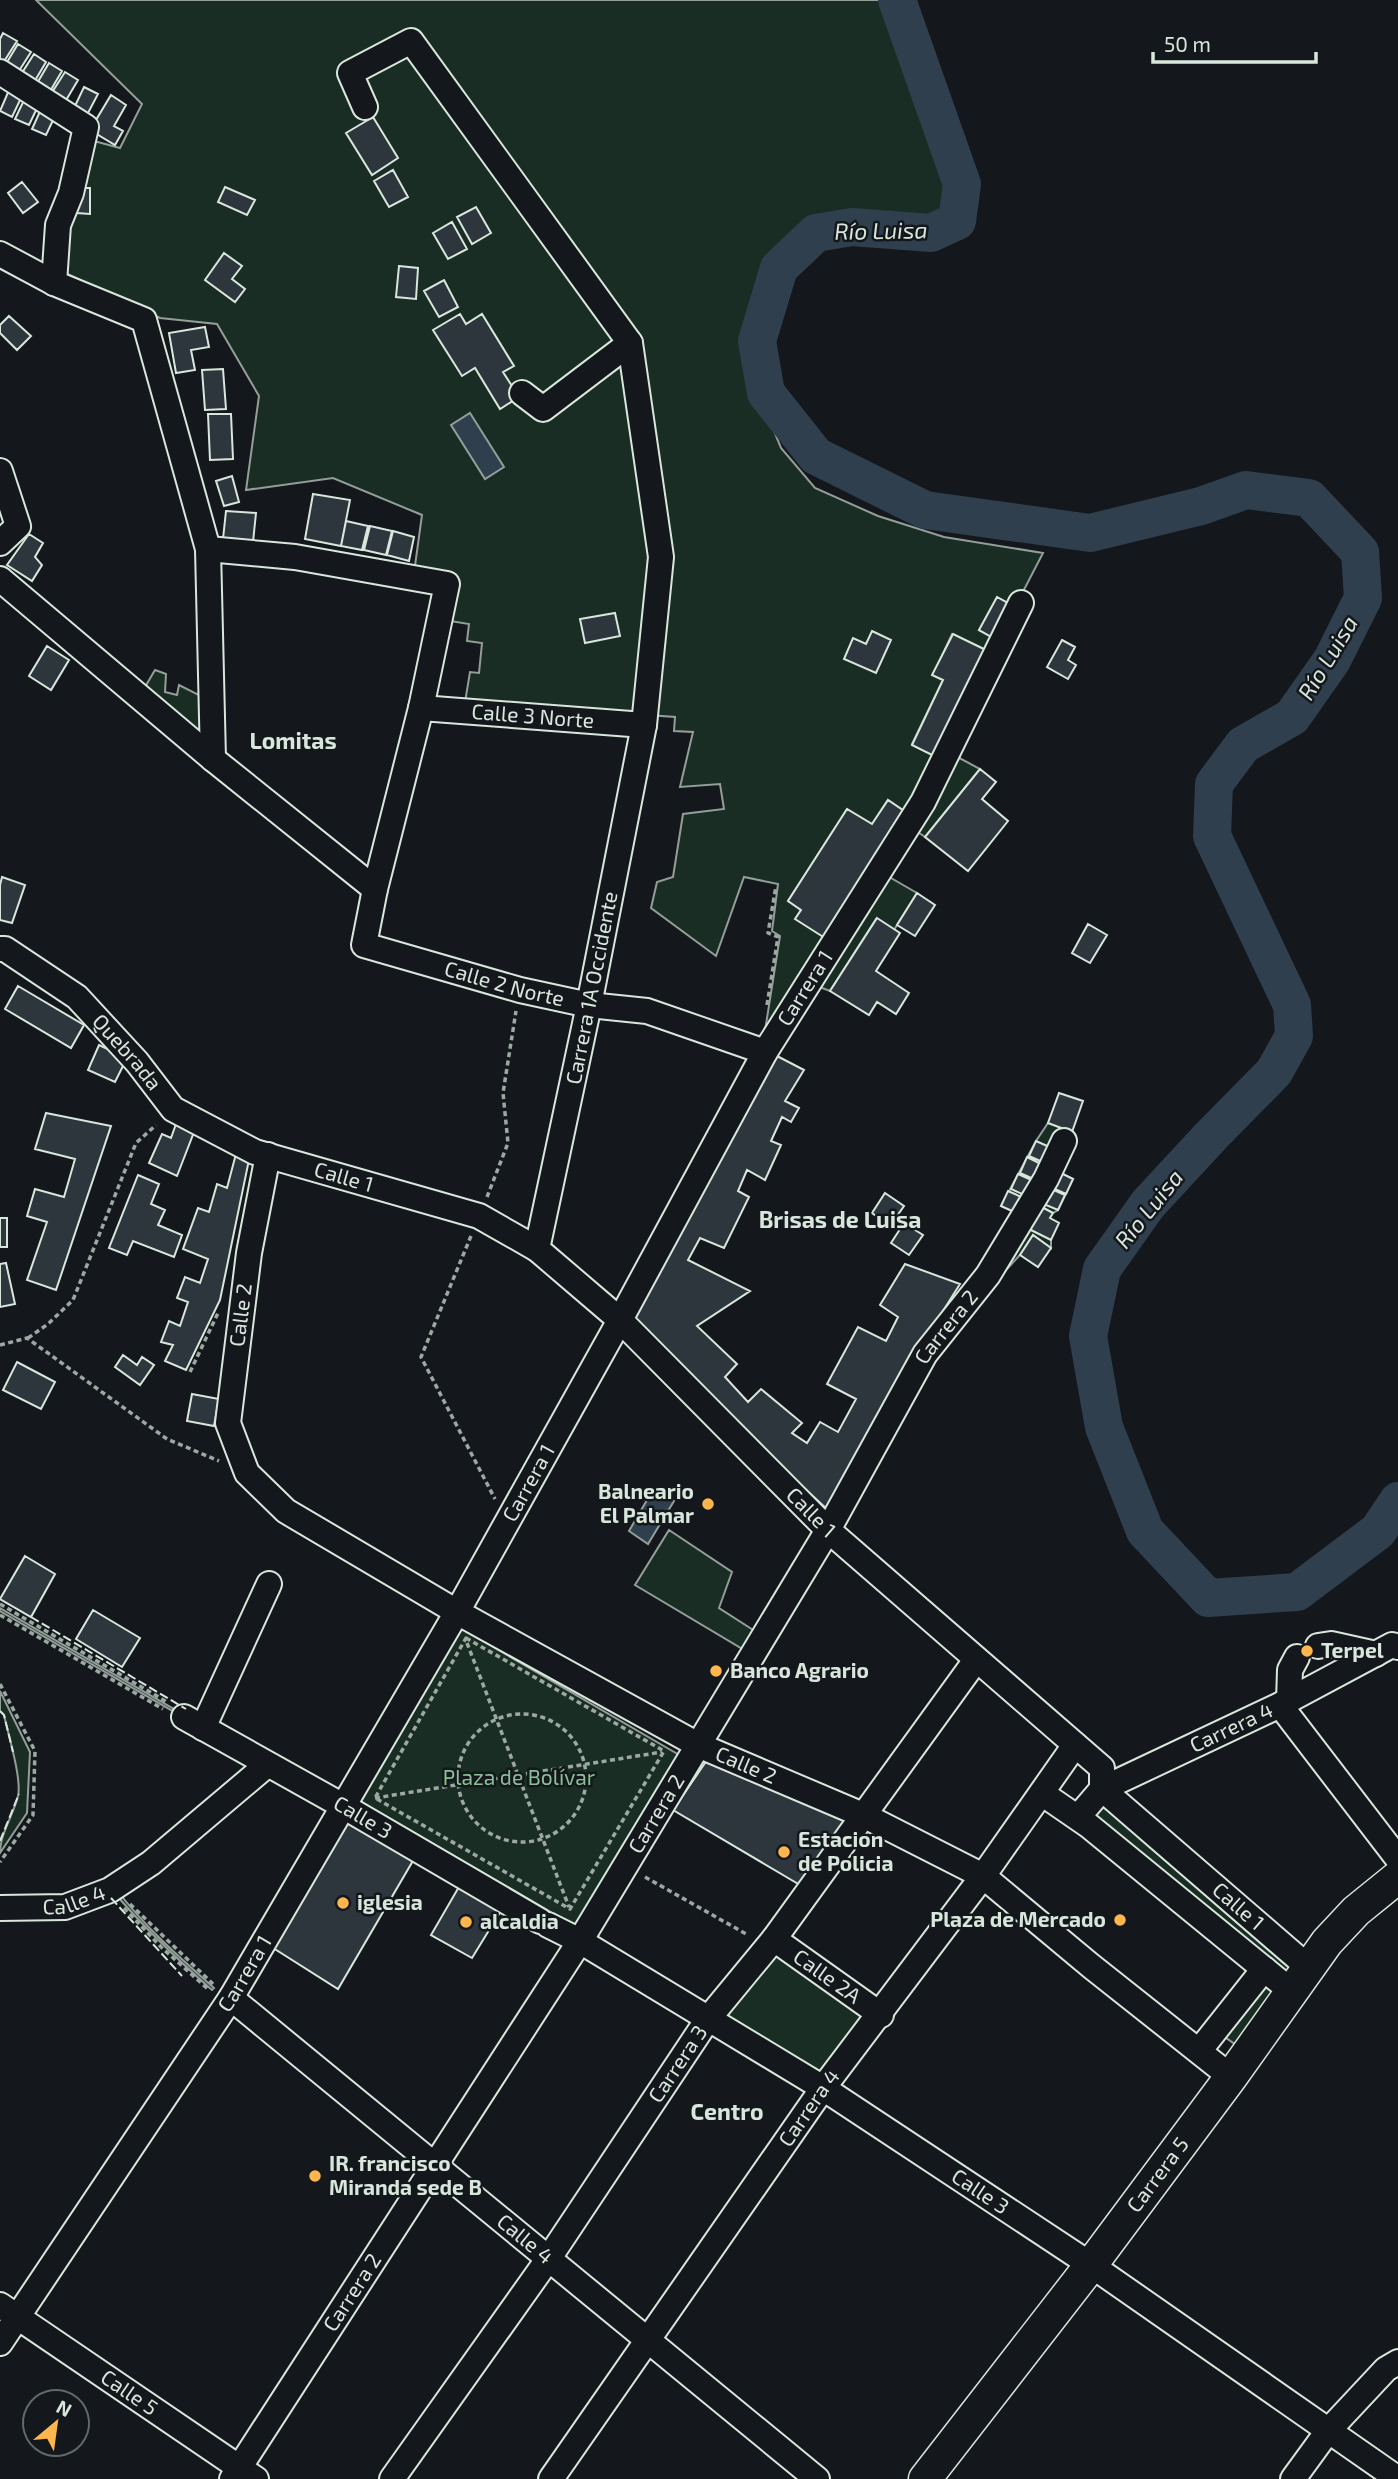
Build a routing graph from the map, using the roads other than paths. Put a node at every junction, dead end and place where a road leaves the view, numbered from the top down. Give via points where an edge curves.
1 (0, 72) edge
2 (365, 107) dead end
3 (0, 254) edge
4 (54, 283) junction
5 (630, 343) junction
6 (522, 393) dead end
7 (0, 471) edge
8 (0, 543) edge
9 (208, 549) junction
10 (0, 579) edge
11 (1021, 603) dead end
12 (421, 708) junction
13 (644, 725) junction
14 (213, 759) junction
15 (375, 889) junction
16 (0, 949) edge
17 (589, 1005) junction
18 (762, 1051) junction
19 (1064, 1141) dead end
20 (262, 1153) junction
21 (537, 1250) junction
22 (620, 1320) junction
23 (828, 1530) junction
24 (269, 1584) dead end
25 (457, 1612) junction
26 (1389, 1649) edge
27 (976, 1660) junction
28 (1284, 1703) junction
29 (698, 1745) junction
30 (1075, 1745) junction
31 (267, 1765) junction
32 (1102, 1789) junction
33 (1043, 1794) junction
34 (343, 1806) junction
35 (865, 1816) junction
36 (1078, 1817) junction
37 (1398, 1859) edge
38 (983, 1876) junction
39 (1398, 1877) edge
40 (0, 1908) edge
41 (580, 1941) junction
42 (771, 1943) junction
43 (1264, 1969) junction
44 (1300, 1979) junction
45 (230, 2000) junction
46 (881, 2015) junction
47 (708, 2019) junction
48 (1199, 2051) junction
49 (1231, 2077) junction
50 (823, 2088) junction
51 (434, 2164) junction
52 (549, 2258) junction
53 (1091, 2265) junction
54 (8, 2311) edge
55 (648, 2339) junction
56 (0, 2343) edge
57 (1398, 2362) edge
58 (1328, 2431) junction
59 (242, 2475) edge
60 (393, 2479) edge
61 (551, 2479) edge
62 (817, 2479) edge
63 (925, 2479) edge
64 (1293, 2479) edge
65 (1398, 2479) edge

1 - 4 street via 86,127 71,193 58,225
2 - 5 street via 350,73 411,41
3 - 4 street
4 - 9 street via 144,320
5 - 6 street via 543,409
5 - 13 street, Carrera 1A Occidente via 661,557
7 - 8 street via 18,526
9 - 12 street via 295,557 447,584
9 - 14 street
10 - 14 street
11 - 18 street, Carrera 1 via 923,802
12 - 13 street, Calle 3 Norte
12 - 15 street
13 - 17 street, Carrera 1A Occidente
14 - 15 street
15 - 17 street, Calle 2 Norte via 364,945
16 - 20 street, Quebrada via 77,997 173,1109
17 - 18 street, Calle 2 Norte via 647,1011
17 - 21 street, Carrera 1A Occidente
18 - 22 street, Carrera 1
19 - 23 street, Carrera 2 via 988,1275 925,1354
20 - 21 street, Calle 1 via 479,1216
20 - 25 street, Calle 2 via 228,1423 247,1473 286,1511
21 - 22 street, Calle 1
22 - 23 street, Calle 1
22 - 25 street, Carrera 1
23 - 27 street, Calle 1
23 - 29 street, Carrera 2
24 - 31 street, Calle 3 via 194,1723
25 - 29 street, Calle 2
25 - 34 street, Carrera 1
26 - 28 street, Carrera 4
26 - 28 street via 1331,1644 1308,1652 1290,1670
27 - 30 street, Calle 1
27 - 35 street, Carrera 3
28 - 32 street, Carrera 4
28 - 37 street
29 - 35 street, Calle 2
29 - 41 street, Carrera 2
30 - 32 street, Calle 1 via 1102,1768
30 - 33 street, Carrera 4
31 - 34 street, Calle 3
31 - 40 street, Calle 4 via 151,1863 113,1888 65,1907
32 - 36 street, Carrera 4
32 - 44 street, Calle 1
33 - 36 street, Calle 1
33 - 38 street, Carrera 4
34 - 41 street, Calle 3
34 - 45 street, Carrera 1
35 - 38 street, Calle 2
35 - 42 street, Carrera 3
36 - 43 street, Calle 1
38 - 46 street, Carrera 4
38 - 48 street, Calle 2
39 - 44 main road, Carrera 5 via 1356,1911
41 - 47 street, Calle 3
41 - 51 street, Carrera 2
42 - 46 street, Calle 2A
42 - 47 street, Carrera 3
43 - 44 street, Calle 1
43 - 48 street
44 - 49 main road, Carrera 5
45 - 51 street, Calle 4
45 - 54 street, Carrera 1
46 - 50 street, Carrera 4
47 - 50 street, Calle 3
47 - 52 street, Carrera 3
48 - 49 street, Calle 2
49 - 53 main road, Carrera 5
50 - 53 street, Calle 3
50 - 55 street, Carrera 4
51 - 52 street, Calle 4
51 - 59 street, Carrera 2
52 - 55 street, Calle 4
52 - 60 street, Carrera 3
53 - 58 street, Calle 3
53 - 63 main road, Carrera 5
54 - 56 street, Carrera 1
54 - 59 street, Calle 5
55 - 61 street, Carrera 4
55 - 62 street, Calle 4
57 - 58 street
58 - 64 street
58 - 65 street, Calle 3

